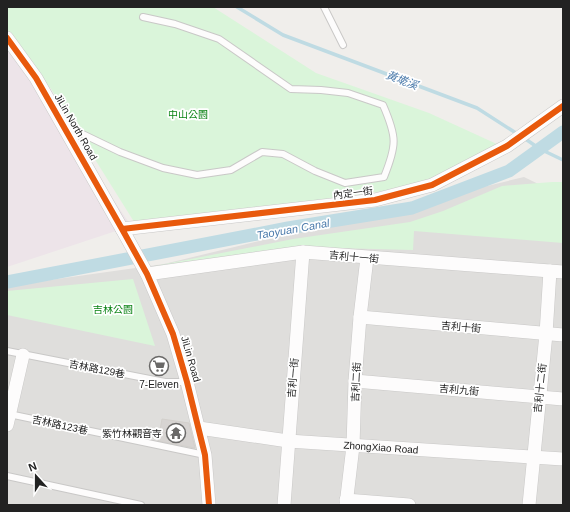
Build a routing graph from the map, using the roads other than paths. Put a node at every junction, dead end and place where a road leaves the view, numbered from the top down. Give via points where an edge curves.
1 (324, 7) edge
2 (143, 17) dead end
3 (7, 38) edge
4 (343, 45) dead end
5 (563, 106) edge
6 (63, 124) junction
7 (122, 229) junction
8 (303, 252) junction
9 (367, 258) junction
10 (144, 269) junction
11 (556, 272) edge
12 (360, 317) junction
13 (546, 334) junction
14 (563, 336) edge
15 (7, 351) edge
16 (23, 355) junction
17 (355, 381) junction
18 (187, 382) junction
19 (539, 398) junction
20 (563, 399) edge
21 (8, 417) edge
22 (199, 428) junction
23 (288, 441) junction
24 (353, 446) junction
25 (205, 456) junction
26 (533, 457) junction
27 (563, 459) edge
28 (7, 476) edge
29 (346, 502) edge
30 (141, 505) edge
31 (208, 505) edge
32 (284, 505) edge
33 (409, 505) edge
34 (529, 505) edge

1 - 4 lane
2 - 6 lane via 175,24 219,39 291,89 348,93 383,105 394,130 393,155 384,177 345,183 315,172 283,154 262,152 231,170 197,175 162,168
3 - 6 street, JiLin North Road via 36,78
5 - 7 street, 內定一街 via 507,146 432,185 375,200
6 - 7 street, JiLin North Road
7 - 10 street, JiLin Road
8 - 9 street, 吉利十一街
8 - 10 street, 吉利十一街
8 - 23 street, 吉利一街
9 - 11 street, 吉利十一街
9 - 12 street, 吉利二街
10 - 18 street, JiLin Road via 173,334
11 - 13 street, 吉利十二街
12 - 13 street, 吉利十街
12 - 17 street, 吉利二街
13 - 14 street, 吉利十街
13 - 19 street, 吉利十二街
15 - 16 lane, 吉林路129巷
16 - 18 lane, 吉林路129巷 via 165,382
16 - 21 street
17 - 19 street, 吉利九街
17 - 24 street, 吉利二街
18 - 22 street, JiLin Road
19 - 20 street, 吉利九街
19 - 26 street, 吉利十二街
21 - 25 lane, 吉林路123巷
22 - 23 street, ZhongXiao Road
22 - 25 street, JiLin Road
23 - 24 street, ZhongXiao Road
23 - 32 street, 吉利一街
24 - 26 street, ZhongXiao Road
24 - 29 street, 吉利二街
25 - 31 street, JiLin Road
26 - 27 street, ZhongXiao Road
26 - 34 street, 吉利十二街
28 - 30 lane
29 - 33 street

